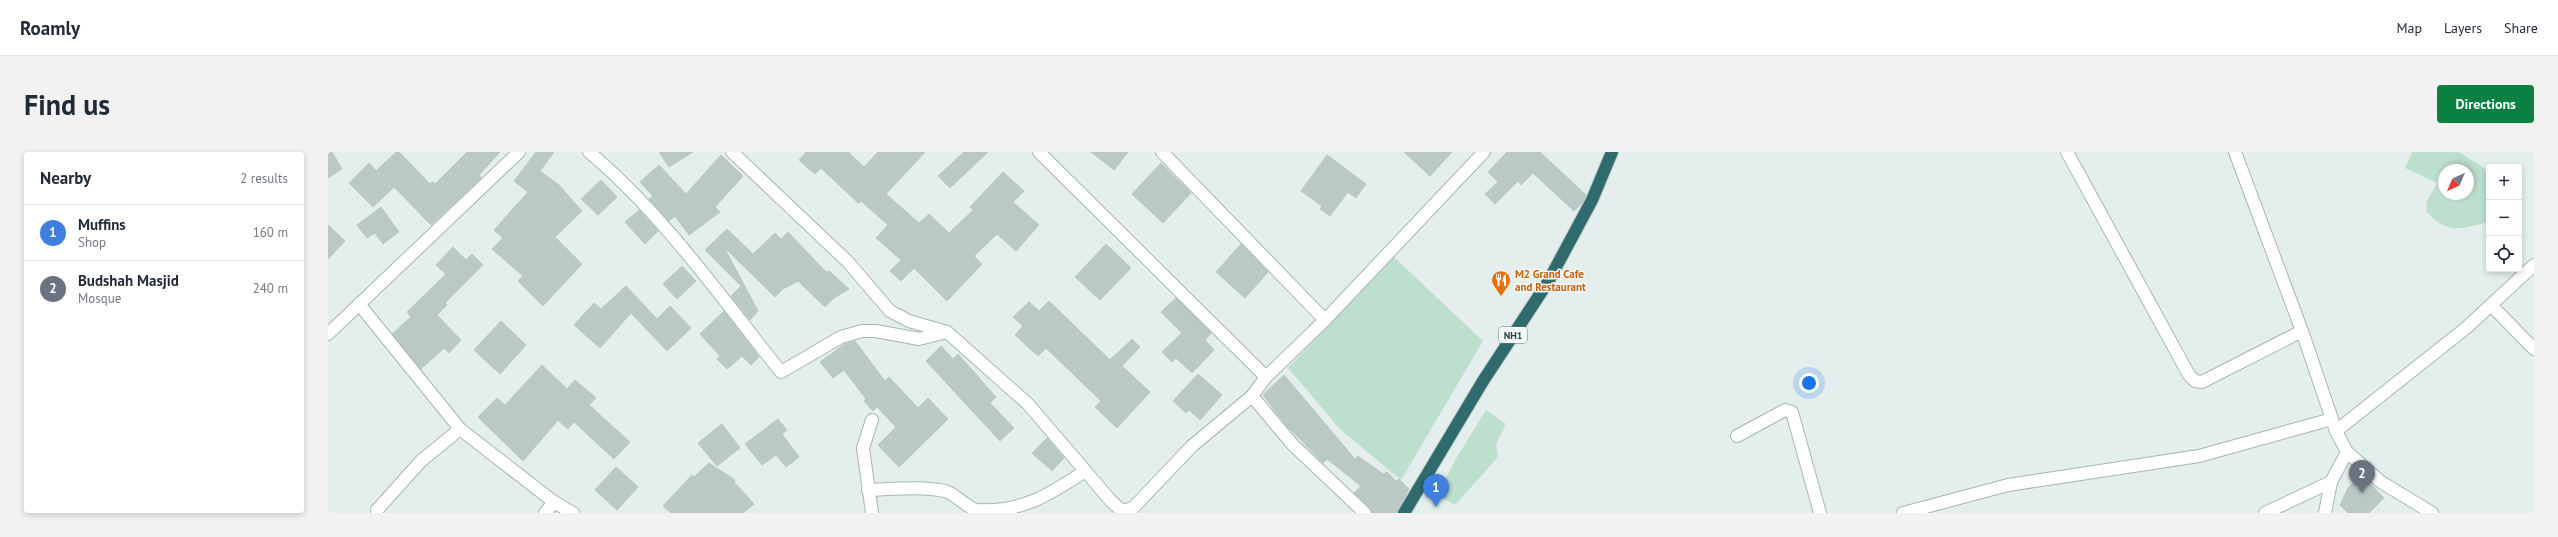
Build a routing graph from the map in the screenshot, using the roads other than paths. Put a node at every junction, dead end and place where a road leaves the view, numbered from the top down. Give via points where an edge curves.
1 (520, 152) edge
2 (589, 152) edge
3 (732, 152) edge
4 (1039, 152) edge
5 (1162, 152) edge
6 (1484, 152) edge
7 (1612, 152) edge
8 (2067, 152) edge
9 (2235, 152) edge
10 (2534, 265) edge
11 (359, 304) junction
12 (2491, 305) junction
13 (1325, 320) junction
14 (2302, 331) junction
15 (947, 332) junction
16 (328, 334) edge
17 (2534, 349) edge
18 (1266, 377) junction
19 (1252, 396) junction
20 (2332, 419) junction
21 (872, 420) dead end
22 (460, 429) junction
23 (2336, 431) junction
24 (1737, 436) dead end
25 (2346, 452) junction
26 (1085, 471) junction
27 (2331, 482) junction
28 (868, 490) junction
29 (554, 502) junction
30 (377, 510) dead end
31 (1908, 512) edge
32 (545, 513) edge
33 (573, 513) edge
34 (872, 513) edge
35 (1365, 513) edge
36 (1404, 513) edge
37 (1820, 513) edge
38 (2265, 513) edge
39 (2325, 513) edge
40 (2432, 513) edge

1 - 11 street
2 - 15 street via 620,178 677,242 781,372 841,337 862,331 919,339
3 - 15 street via 848,262 890,311 908,321
4 - 18 street
5 - 13 street
6 - 13 street
7 - 36 highway, NH1 via 1592,200 1548,282 1483,382
8 - 14 street via 2189,375 2195,381 2202,382
9 - 14 street
10 - 12 street
11 - 16 street
11 - 22 street
12 - 17 street
12 - 23 street via 2460,333
13 - 18 street
14 - 20 street
15 - 26 street via 1028,404
18 - 19 street
19 - 26 street via 1192,446 1133,508 1122,510
19 - 35 street via 1293,445
20 - 23 street
20 - 31 street via 2199,456 2008,485
21 - 28 street via 863,448
22 - 29 street
22 - 30 street via 421,461
23 - 25 street
24 - 37 street via 1785,410 1792,412
25 - 27 street
25 - 40 street via 2381,482
26 - 28 street via 1035,505 1002,513 975,509 947,492 923,488
27 - 38 street
27 - 39 street
28 - 34 street
29 - 32 street
29 - 33 street

